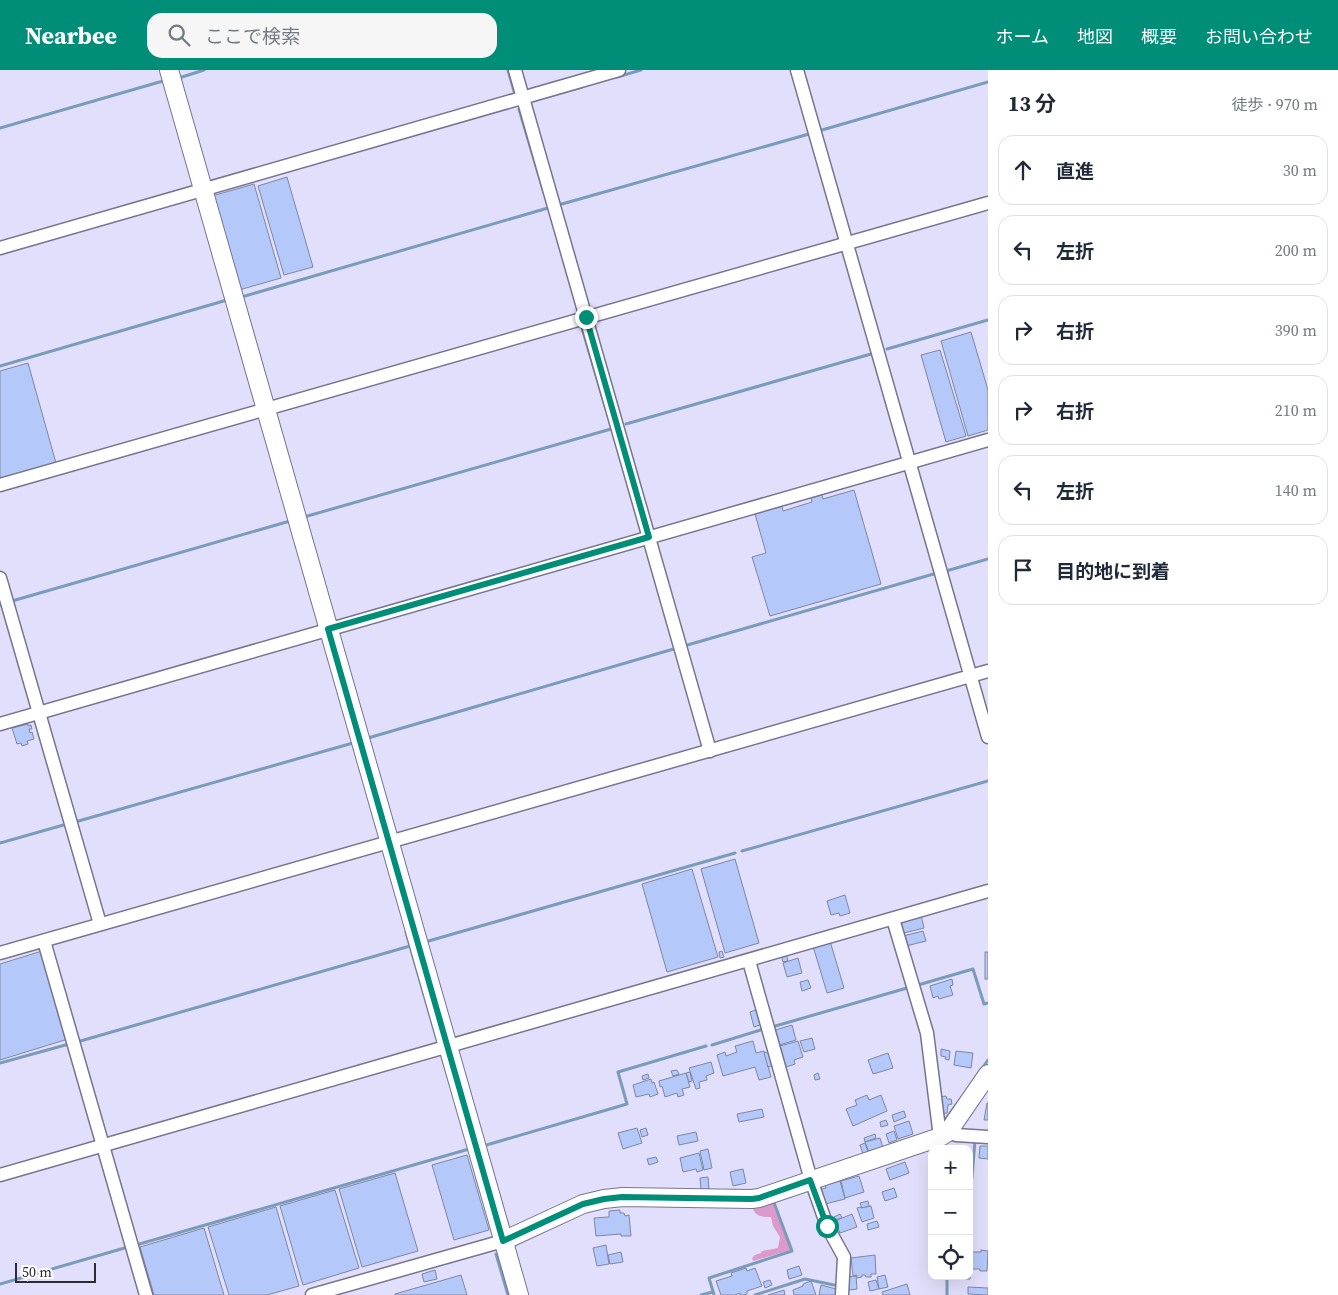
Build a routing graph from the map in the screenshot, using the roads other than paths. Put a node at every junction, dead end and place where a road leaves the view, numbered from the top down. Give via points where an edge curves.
1 (169, 70) edge
2 (515, 70) edge
3 (619, 70) edge
4 (798, 70) edge
5 (523, 97) junction
6 (202, 190) junction
7 (988, 203) edge
8 (847, 243) junction
9 (0, 248) edge
10 (586, 317) junction
11 (265, 410) junction
12 (988, 440) edge
13 (910, 463) junction
14 (0, 485) edge
15 (649, 537) junction
16 (0, 578) edge
17 (328, 629) junction
18 (988, 671) edge
19 (970, 676) junction
20 (39, 712) junction
21 (0, 724) edge
22 (988, 737) edge
23 (710, 751) junction
24 (389, 842) junction
25 (988, 891) edge
26 (893, 919) junction
27 (100, 924) junction
28 (44, 941) junction
29 (0, 953) edge
30 (749, 961) junction
31 (448, 1047) junction
32 (988, 1074) edge
33 (944, 1134) junction
34 (988, 1137) edge
35 (103, 1146) junction
36 (0, 1175) edge
37 (810, 1180) junction
38 (503, 1241) junction
39 (146, 1295) edge
40 (312, 1295) edge
41 (519, 1295) edge
42 (842, 1295) edge

1 - 6 street
2 - 5 street
3 - 5 street
4 - 8 street
5 - 6 street
5 - 10 street
6 - 9 street
6 - 11 street
7 - 8 street
8 - 10 street
8 - 13 street
10 - 11 street
10 - 15 street
11 - 14 street
11 - 17 street
12 - 13 street
13 - 15 street
13 - 19 street
15 - 17 street
15 - 23 street
16 - 20 street
17 - 20 street
17 - 24 street
18 - 19 street
19 - 22 street
19 - 23 street
20 - 21 street
20 - 27 street
23 - 24 street
24 - 27 street
24 - 31 street
25 - 26 street
26 - 30 street
26 - 33 street via 927,1033
27 - 28 street
28 - 29 street
28 - 35 street
30 - 31 street
30 - 37 street
31 - 35 street
31 - 38 street
32 - 33 street
33 - 34 street
33 - 37 street
35 - 36 street
35 - 39 street
37 - 38 street via 752,1199 604,1199 583,1204
37 - 42 street via 827,1226 844,1257
38 - 40 street
38 - 41 street

